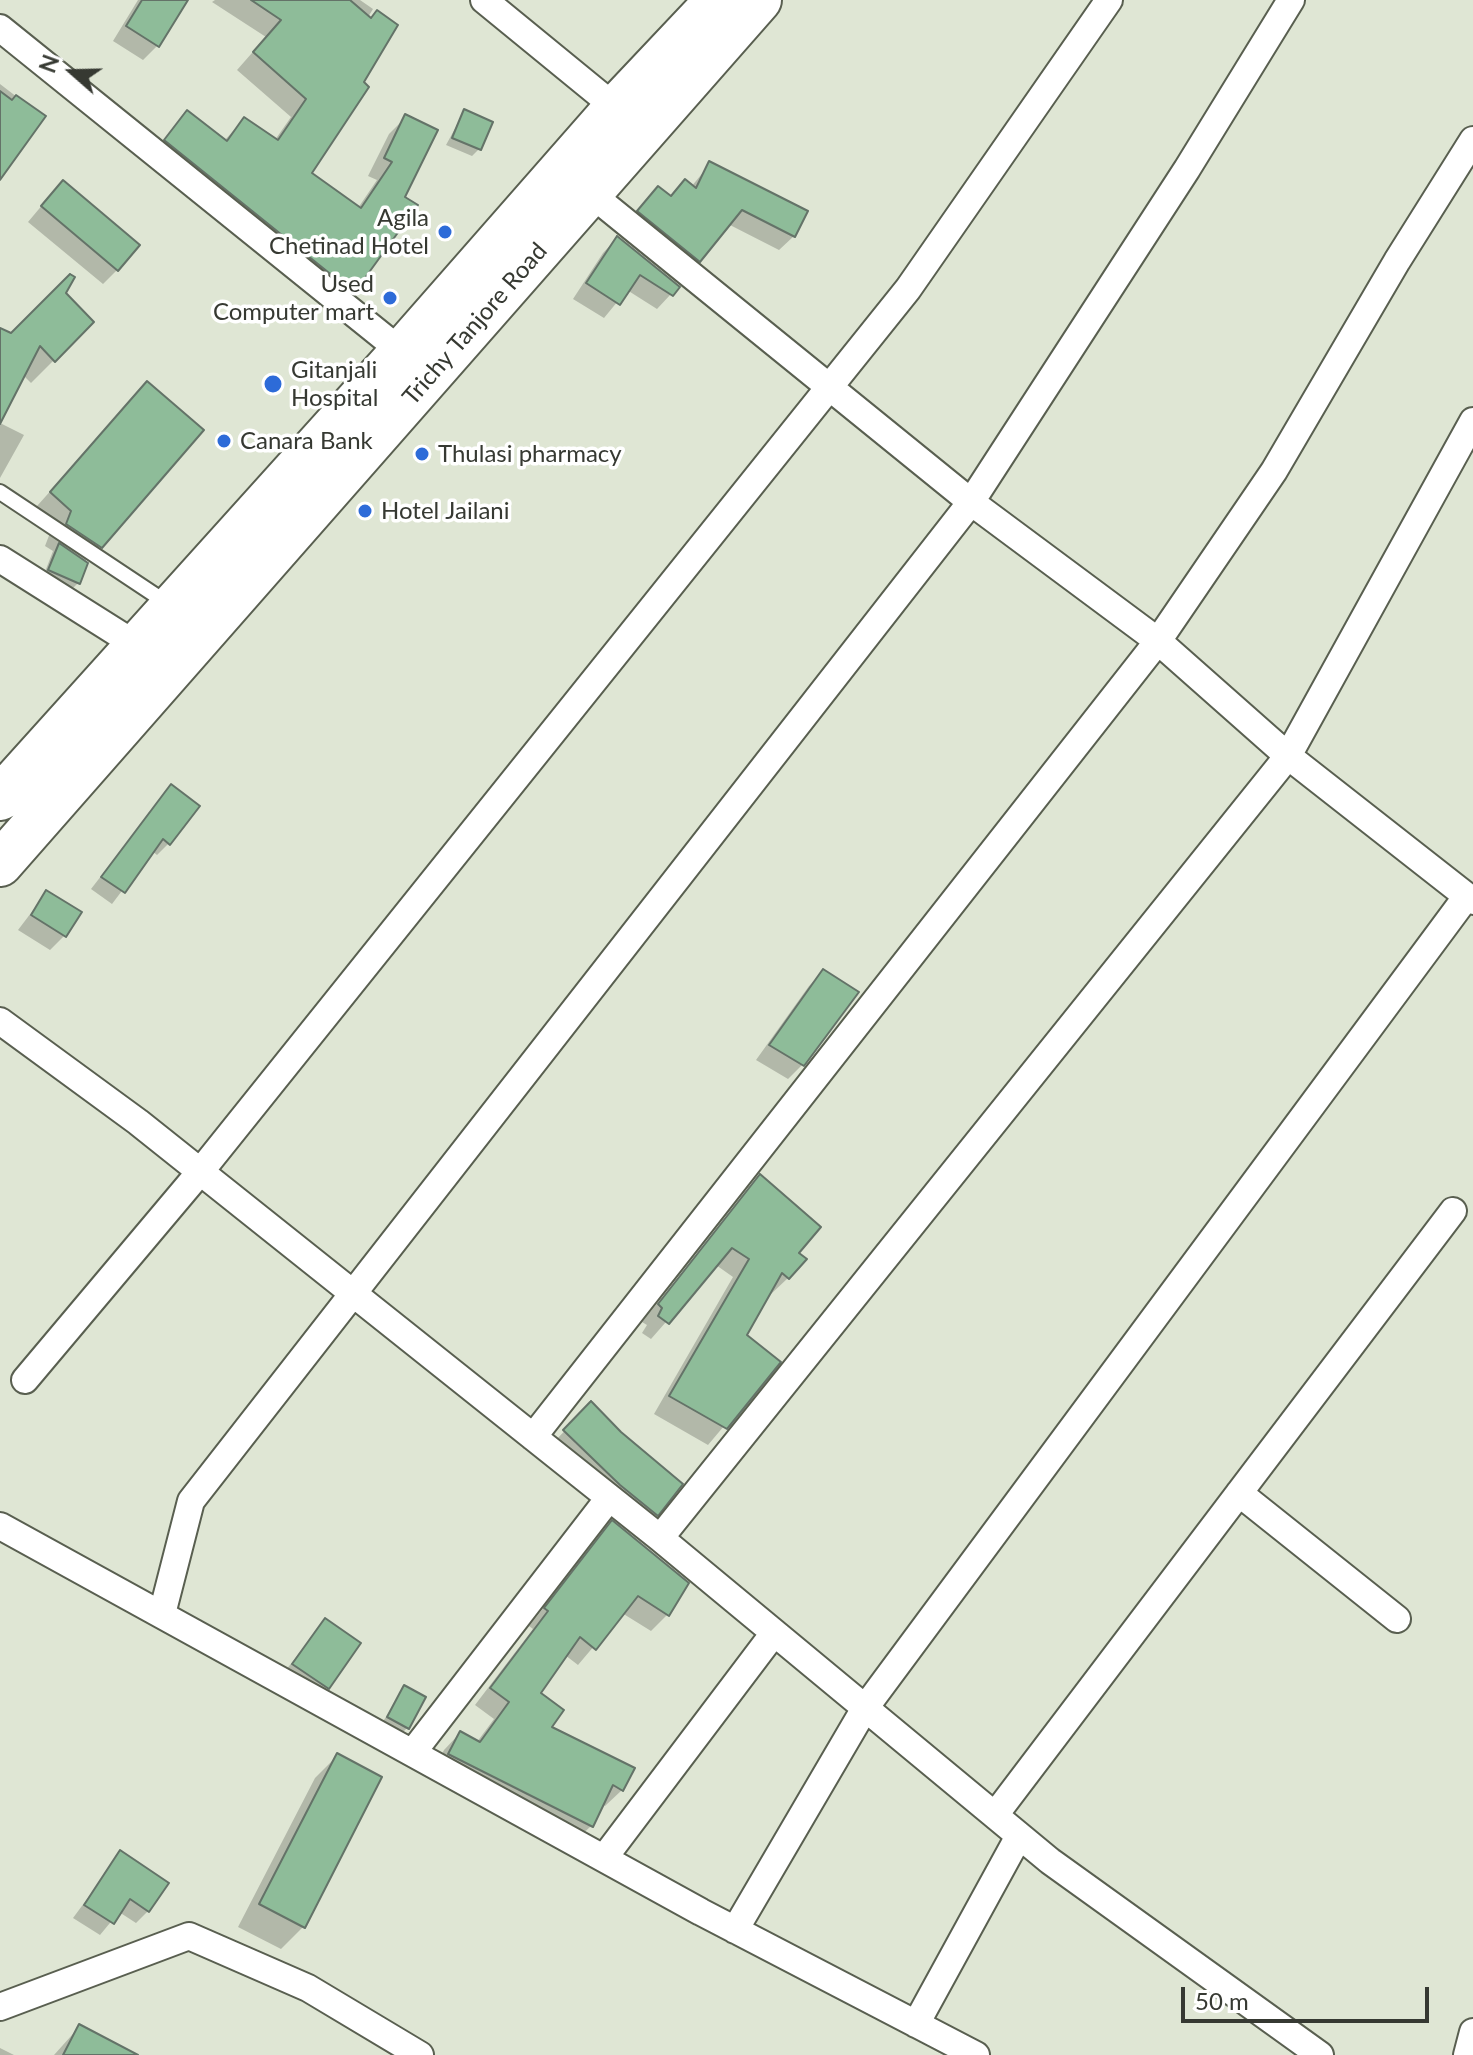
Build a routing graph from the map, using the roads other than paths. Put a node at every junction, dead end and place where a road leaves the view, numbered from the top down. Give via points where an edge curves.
1 (484, 0) edge
2 (718, 0) edge
3 (759, 0) edge
4 (1109, 0) edge
5 (1291, 0) edge
6 (0, 28) edge
7 (616, 108) junction
8 (1473, 140) edge
9 (590, 193) junction
10 (402, 352) junction
11 (828, 386) junction
12 (1473, 421) edge
13 (0, 492) edge
14 (971, 502) junction
15 (0, 559) edge
16 (173, 607) junction
17 (1158, 641) junction
18 (138, 646) junction
19 (1288, 756) junction
20 (0, 798) edge
21 (0, 864) edge
22 (1470, 898) edge
23 (0, 1021) edge
24 (200, 1172) junction
25 (1453, 1211) dead end
26 (354, 1294) junction
27 (25, 1380) dead end
28 (533, 1437) junction
29 (1239, 1493) junction
30 (609, 1498) junction
31 (0, 1526) edge
32 (660, 1538) junction
33 (162, 1614) junction
34 (1397, 1619) dead end
35 (774, 1633) junction
36 (865, 1708) junction
37 (413, 1752) junction
38 (995, 1815) junction
39 (1019, 1836) junction
40 (604, 1858) junction
41 (735, 1930) junction
42 (0, 2007) edge
43 (916, 2024) junction
44 (1473, 2032) edge
45 (420, 2055) edge
46 (976, 2055) edge
47 (1320, 2055) edge
48 (1467, 2055) edge

1 - 7 street
2 - 7 highway, Trichy Tanjore Road
3 - 9 highway, Trichy Tanjore Road
4 - 11 street via 908,289
5 - 14 street
6 - 10 street
7 - 10 highway, Trichy Tanjore Road
8 - 17 street via 1274,471
9 - 11 street
9 - 21 highway, Trichy Tanjore Road
10 - 16 highway, Trichy Tanjore Road
11 - 14 street
11 - 24 street
12 - 19 street
13 - 16 lane
14 - 17 street
14 - 26 street
15 - 18 street
16 - 18 highway, Trichy Tanjore Road
17 - 19 street
17 - 28 street
18 - 20 highway, Trichy Tanjore Road
19 - 22 street
19 - 32 street
22 - 36 street
23 - 24 street
24 - 26 street
24 - 27 street
25 - 29 street
26 - 28 street
26 - 33 street via 191,1501
28 - 30 street
29 - 34 street
29 - 38 street
30 - 32 street
30 - 37 street
31 - 33 street
32 - 35 street
33 - 37 street
35 - 36 street
35 - 40 street
36 - 38 street
36 - 41 street
37 - 40 street
38 - 39 street
39 - 43 street
39 - 47 street
40 - 41 street
41 - 43 street
42 - 45 street via 189,1936 308,1988
43 - 46 street
44 - 48 street

